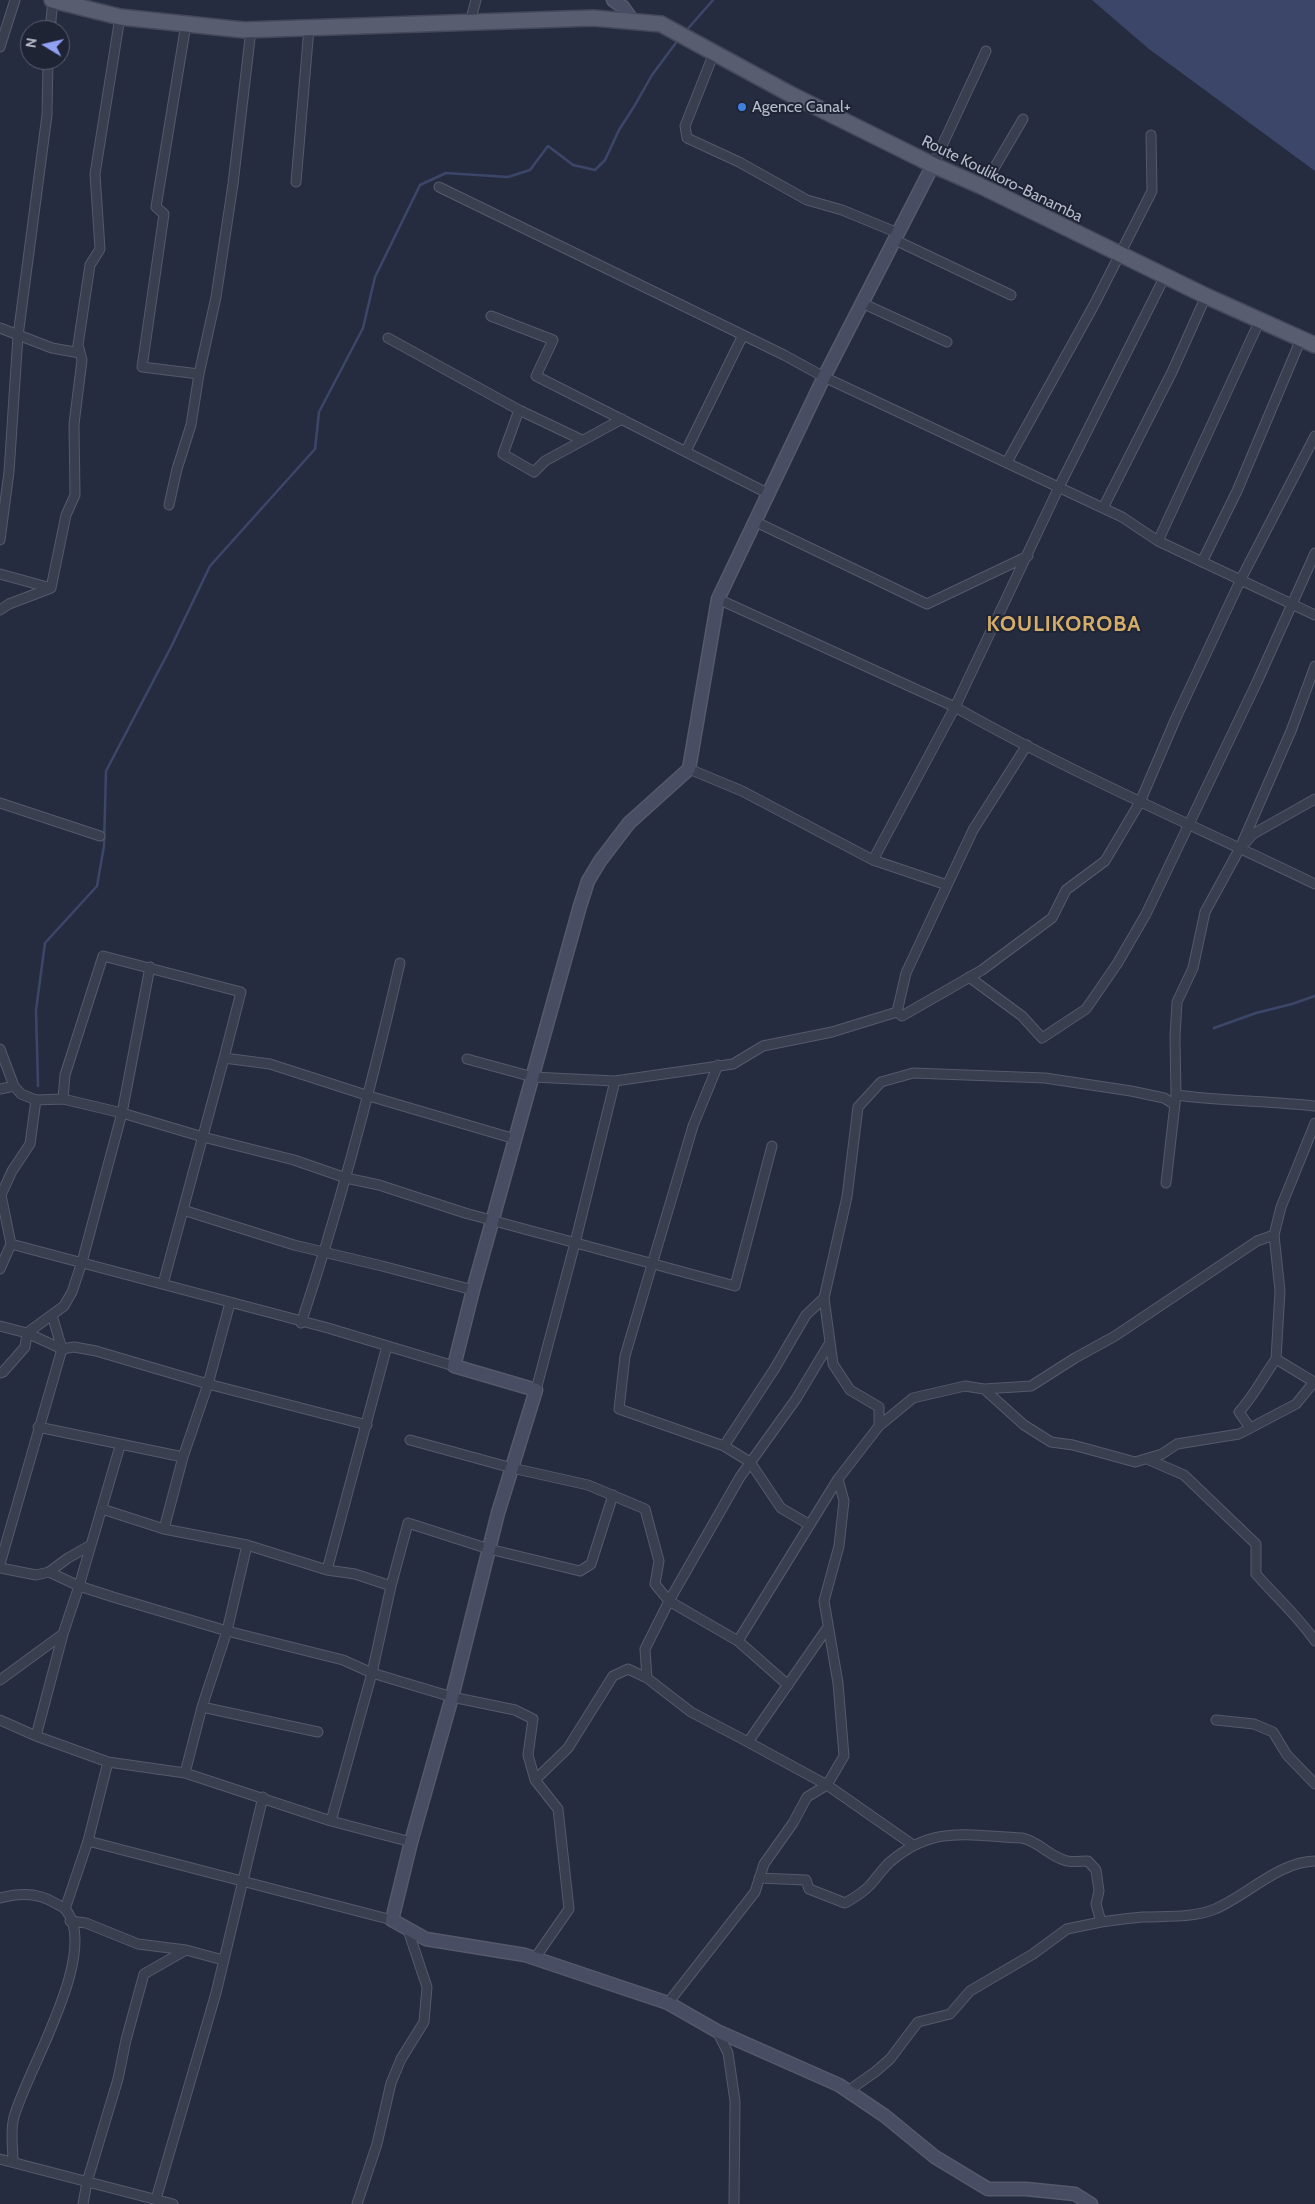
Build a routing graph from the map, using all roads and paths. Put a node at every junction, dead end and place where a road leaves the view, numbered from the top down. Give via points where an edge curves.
1 (15, 0) edge
2 (52, 0) edge
3 (476, 0) edge
4 (613, 0) edge
5 (120, 17) junction
6 (51, 20) edge
7 (633, 21) junction
8 (470, 22) junction
9 (186, 24) junction
10 (309, 28) junction
11 (251, 30) junction
12 (0, 47) edge
13 (986, 51) dead end
14 (714, 53) junction
15 (48, 70) edge
16 (1023, 120) dead end
17 (1151, 135) dead end
18 (933, 165) junction
19 (296, 182) dead end
20 (439, 187) dead end
21 (982, 187) junction
22 (897, 237) junction
23 (1119, 255) junction
24 (1165, 276) junction
25 (1011, 295) dead end
26 (1206, 296) junction
27 (864, 304) junction
28 (491, 316) dead end
29 (1260, 320) junction
30 (0, 328) edge
31 (744, 335) junction
32 (18, 336) junction
33 (388, 338) dead end
34 (1301, 339) junction
35 (947, 342) dead end
36 (1315, 346) edge
37 (80, 353) junction
38 (199, 374) junction
39 (824, 378) junction
40 (519, 410) junction
41 (622, 419) junction
42 (1315, 436) edge
43 (582, 440) junction
44 (686, 451) junction
45 (1007, 462) junction
46 (1059, 487) junction
47 (769, 494) junction
48 (169, 505) dead end
49 (1103, 508) junction
50 (756, 522) junction
51 (0, 540) edge
52 (1158, 541) junction
53 (1315, 553) edge
54 (1028, 556) junction
55 (1202, 562) junction
56 (0, 574) edge
57 (1241, 580) junction
58 (51, 588) junction
59 (718, 599) junction
60 (1291, 603) junction
61 (0, 610) edge
62 (1315, 615) edge
63 (1315, 666) edge
64 (955, 707) junction
65 (1027, 745) junction
66 (688, 769) junction
67 (1315, 799) edge
68 (1140, 802) junction
69 (0, 804) edge
70 (1189, 824) junction
71 (100, 836) dead end
72 (1240, 848) junction
73 (873, 860) junction
74 (1315, 884) edge
75 (947, 885) junction
76 (400, 963) dead end
77 (150, 967) junction
78 (969, 977) junction
79 (897, 1012) junction
80 (0, 1049) edge
81 (224, 1058) junction
82 (467, 1059) dead end
83 (718, 1065) junction
84 (533, 1077) junction
85 (615, 1081) junction
86 (14, 1086) junction
87 (0, 1089) edge
88 (1176, 1095) junction
89 (369, 1096) junction
90 (63, 1099) junction
91 (36, 1100) junction
92 (1175, 1105) junction
93 (1315, 1106) edge
94 (122, 1112) junction
95 (1315, 1123) edge
96 (203, 1137) junction
97 (515, 1139) junction
98 (772, 1146) dead end
99 (346, 1178) junction
100 (1166, 1183) dead end
101 (0, 1195) edge
102 (183, 1210) junction
103 (493, 1219) junction
104 (1274, 1235) junction
105 (575, 1243) junction
106 (11, 1244) junction
107 (325, 1253) junction
108 (82, 1262) junction
109 (653, 1264) junction
110 (0, 1269) edge
111 (162, 1284) junction
112 (473, 1290) junction
113 (824, 1298) junction
114 (230, 1303) junction
115 (52, 1315) junction
116 (301, 1322) junction
117 (0, 1326) edge
118 (27, 1334) junction
119 (829, 1344) junction
120 (387, 1346) junction
121 (62, 1349) junction
122 (1276, 1359) junction
123 (454, 1366) junction
124 (0, 1373) edge
125 (1314, 1382) edge
126 (208, 1384) junction
127 (984, 1389) junction
128 (536, 1390) junction
129 (367, 1425) junction
130 (879, 1426) junction
131 (38, 1427) junction
132 (1250, 1428) junction
133 (410, 1440) dead end
134 (120, 1446) junction
135 (724, 1446) junction
136 (183, 1457) junction
137 (1147, 1459) junction
138 (750, 1462) junction
139 (512, 1468) junction
140 (838, 1479) junction
141 (612, 1495) junction
142 (102, 1508) junction
143 (810, 1524) junction
144 (164, 1529) junction
145 (91, 1545) junction
146 (247, 1545) junction
147 (489, 1549) junction
148 (0, 1566) edge
149 (326, 1570) junction
150 (49, 1572) junction
151 (79, 1586) junction
152 (391, 1586) junction
153 (669, 1601) junction
154 (828, 1627) junction
155 (227, 1631) junction
156 (63, 1634) junction
157 (738, 1641) junction
158 (1315, 1641) edge
159 (372, 1672) junction
160 (646, 1678) junction
161 (0, 1680) edge
162 (788, 1684) junction
163 (452, 1697) junction
164 (202, 1708) junction
165 (0, 1720) edge
166 (1216, 1720) dead end
167 (318, 1732) dead end
168 (36, 1736) junction
169 (748, 1742) junction
170 (108, 1762) junction
171 (185, 1773) junction
172 (535, 1780) junction
173 (1315, 1784) edge
174 (827, 1785) junction
175 (263, 1797) junction
176 (331, 1821) junction
177 (88, 1841) junction
178 (411, 1842) junction
179 (913, 1845) junction
180 (1315, 1861) edge
181 (759, 1878) junction
182 (243, 1882) junction
183 (0, 1898) edge
184 (65, 1909) junction
185 (70, 1920) junction
186 (392, 1920) junction
187 (1101, 1922) junction
188 (408, 1930) junction
189 (186, 1950) junction
190 (535, 1958) junction
191 (223, 1960) junction
192 (668, 2003) junction
193 (717, 2031) junction
194 (848, 2091) junction
195 (0, 2159) edge
196 (13, 2162) junction
197 (87, 2182) junction
198 (156, 2199) junction
199 (83, 2204) edge
200 (173, 2204) edge
201 (357, 2204) edge
202 (734, 2204) edge
203 (1091, 2204) edge

1 - 12 street
2 - 5 main road, Route Koulikoro-Banamba
2 - 6 street
3 - 8 street
4 - 7 street
5 - 9 main road, Route Koulikoro-Banamba
5 - 37 street via 96,174 100,249 90,265 78,344
7 - 8 main road, Route Koulikoro-Banamba via 593,18
7 - 14 main road, Route Koulikoro-Banamba via 661,24
8 - 10 main road, Route Koulikoro-Banamba
9 - 11 main road, Route Koulikoro-Banamba
9 - 38 street via 156,207 164,214 142,367
10 - 11 main road, Route Koulikoro-Banamba
10 - 19 street
11 - 38 street via 218,288
13 - 18 street
14 - 18 main road, Route Koulikoro-Banamba
14 - 22 street via 686,126 687,138 739,162 806,200 849,212
15 - 32 street via 47,115
16 - 21 street
17 - 23 street via 1152,191
18 - 21 main road, Route Koulikoro-Banamba
18 - 22 street
20 - 31 street
21 - 23 main road, Route Koulikoro-Banamba
22 - 25 street
22 - 27 street
23 - 24 main road, Route Koulikoro-Banamba
23 - 45 street
24 - 26 main road, Route Koulikoro-Banamba
24 - 46 street
26 - 29 main road, Route Koulikoro-Banamba
26 - 49 street via 1172,372
27 - 35 street
27 - 39 street
28 - 41 street via 553,340 536,376
29 - 34 main road, Route Koulikoro-Banamba
29 - 52 street
30 - 32 street
31 - 39 street
31 - 44 street
32 - 37 street via 52,348
32 - 51 street via 9,472
33 - 40 street
34 - 36 main road, Route Koulikoro-Banamba
34 - 55 street
37 - 58 street via 82,360 74,424 75,495 66,515
38 - 48 street via 191,425
39 - 45 street
39 - 47 street
40 - 43 street
40 - 43 street via 502,454 534,472 545,461
41 - 43 street
41 - 44 street
42 - 57 street
44 - 47 street
45 - 46 street
46 - 49 street
46 - 54 street
47 - 50 street
49 - 52 street
50 - 54 street via 927,604
50 - 59 street
52 - 55 street
53 - 60 street
54 - 64 street
55 - 57 street
56 - 58 street
57 - 60 street
57 - 68 street
58 - 61 street
59 - 64 street
59 - 66 street
60 - 62 street
60 - 70 street
63 - 72 street via 1291,731
64 - 65 street
64 - 73 street
65 - 68 street
65 - 75 street via 973,830
66 - 73 street via 742,791
66 - 84 street via 629,823 588,881
67 - 72 street via 1253,834
68 - 70 street
68 - 78 street via 1105,860 1066,890 1052,918
69 - 71 street
70 - 72 street
70 - 78 street via 1146,914 1086,1009 1042,1038 1022,1016
72 - 74 street
72 - 88 street via 1205,912 1193,968 1177,1002
73 - 75 street
75 - 79 street via 906,973
76 - 89 street
77 - 81 street via 241,992
77 - 90 street via 103,956 65,1076
77 - 94 street
78 - 79 street via 902,1016
79 - 83 street via 832,1032 763,1046 734,1064
80 - 86 street
81 - 89 street via 270,1064
81 - 96 street
82 - 84 street
83 - 85 street
83 - 109 street via 693,1126
84 - 85 street
84 - 97 street
85 - 105 street
86 - 87 street
86 - 91 street via 21,1094
88 - 92 street
88 - 93 street
89 - 97 street
89 - 99 street
90 - 91 street
90 - 94 street
91 - 101 street via 30,1144
92 - 100 street
92 - 113 street via 1164,1098 1131,1091 1045,1078 913,1073 882,1082 858,1107 847,1197
94 - 96 street
94 - 108 street
95 - 104 street
96 - 99 street via 294,1160
96 - 102 street
97 - 103 street
98 - 109 street via 735,1286
99 - 103 street
99 - 107 street
101 - 106 street
102 - 107 street
102 - 111 street
103 - 105 street
103 - 112 street
104 - 122 street via 1280,1291
104 - 127 street via 1256,1241 1115,1336 1031,1386
105 - 109 street
105 - 128 street
106 - 108 street
106 - 110 street
107 - 112 street
107 - 116 street
108 - 111 street
108 - 115 street via 72,1292 64,1306
109 - 135 street via 625,1356 619,1409
111 - 114 street
112 - 123 street
113 - 119 street
113 - 135 street via 806,1315
114 - 116 street
114 - 126 street
115 - 118 street
115 - 121 street
116 - 120 street
117 - 118 street
118 - 121 street
118 - 124 street via 25,1347
119 - 130 street via 833,1364 850,1390 880,1407
119 - 138 street via 796,1399
120 - 123 street
120 - 129 street
121 - 126 street via 74,1347 96,1351
121 - 131 street
122 - 125 street
122 - 132 street via 1252,1398 1239,1412
123 - 128 street
125 - 132 street via 1296,1404
126 - 129 street
126 - 136 street
127 - 130 street via 964,1386 913,1398
127 - 137 street via 1024,1425 1051,1442 1134,1462
128 - 139 street
129 - 149 street
130 - 140 street
131 - 134 street
131 - 148 street
132 - 137 street via 1240,1434 1177,1444
133 - 139 street
134 - 136 street
134 - 142 street
135 - 138 street
136 - 144 street
137 - 158 street via 1184,1474 1256,1544 1256,1574 1301,1620
138 - 143 street via 782,1508
138 - 153 street
139 - 141 street via 588,1485
139 - 147 street
140 - 143 street
140 - 154 street via 844,1501 839,1546 824,1601
141 - 147 street via 590,1564 580,1571
141 - 153 street via 645,1509 659,1561 655,1584
142 - 144 street
142 - 145 street
143 - 157 street
144 - 146 street
145 - 150 street
145 - 151 street
146 - 149 street
146 - 155 street
147 - 152 street via 408,1524
147 - 163 street
148 - 150 street via 36,1576
149 - 152 street via 355,1574
150 - 151 street
151 - 155 street
151 - 156 street
152 - 159 street
153 - 157 street
153 - 160 street via 645,1649
154 - 162 street
154 - 174 street via 838,1683 844,1756
155 - 159 street via 344,1660
155 - 164 street
156 - 161 street
156 - 168 street
157 - 162 street
159 - 163 street
159 - 176 street
160 - 169 street via 691,1712
160 - 172 street via 628,1669 613,1676 568,1748
162 - 169 street
163 - 172 street via 516,1710 533,1719 528,1755
163 - 178 street
164 - 167 street
164 - 171 street
165 - 168 street
166 - 173 street via 1254,1724 1273,1732 1287,1755
168 - 170 street
169 - 174 street
170 - 171 street
170 - 177 street
171 - 175 street
172 - 190 street via 558,1809 569,1909
174 - 179 street
174 - 181 street via 807,1797 764,1864
175 - 176 street
175 - 182 street
176 - 178 street
177 - 182 street
177 - 184 street
178 - 186 street
179 - 181 street via 882,1869 860,1895 845,1903 809,1890 806,1880
179 - 187 street via 949,1834 1022,1838 1033,1840 1065,1861 1088,1861 1096,1870 1099,1891 1096,1904
180 - 187 street via 1281,1870 1215,1909
181 - 192 street via 755,1892
182 - 186 street
182 - 191 street
183 - 184 street via 30,1894 49,1899
184 - 185 street
185 - 189 street via 138,1944
185 - 196 street via 75,1949 69,1977 14,2118
186 - 188 street
187 - 194 street via 1067,1929 1033,1954 970,1991 950,2014 918,2022 890,2059
188 - 190 street via 426,1939
188 - 201 street via 427,1987 424,2022 401,2059 391,2083 377,2144
189 - 191 street
189 - 197 street via 144,1974 118,2079
190 - 192 street
191 - 198 street
192 - 193 street
193 - 194 street
193 - 202 street via 728,2053 735,2101
194 - 203 street via 935,2156 988,2189 1075,2194
195 - 196 street
196 - 197 street
197 - 198 street
197 - 199 street
198 - 200 street

